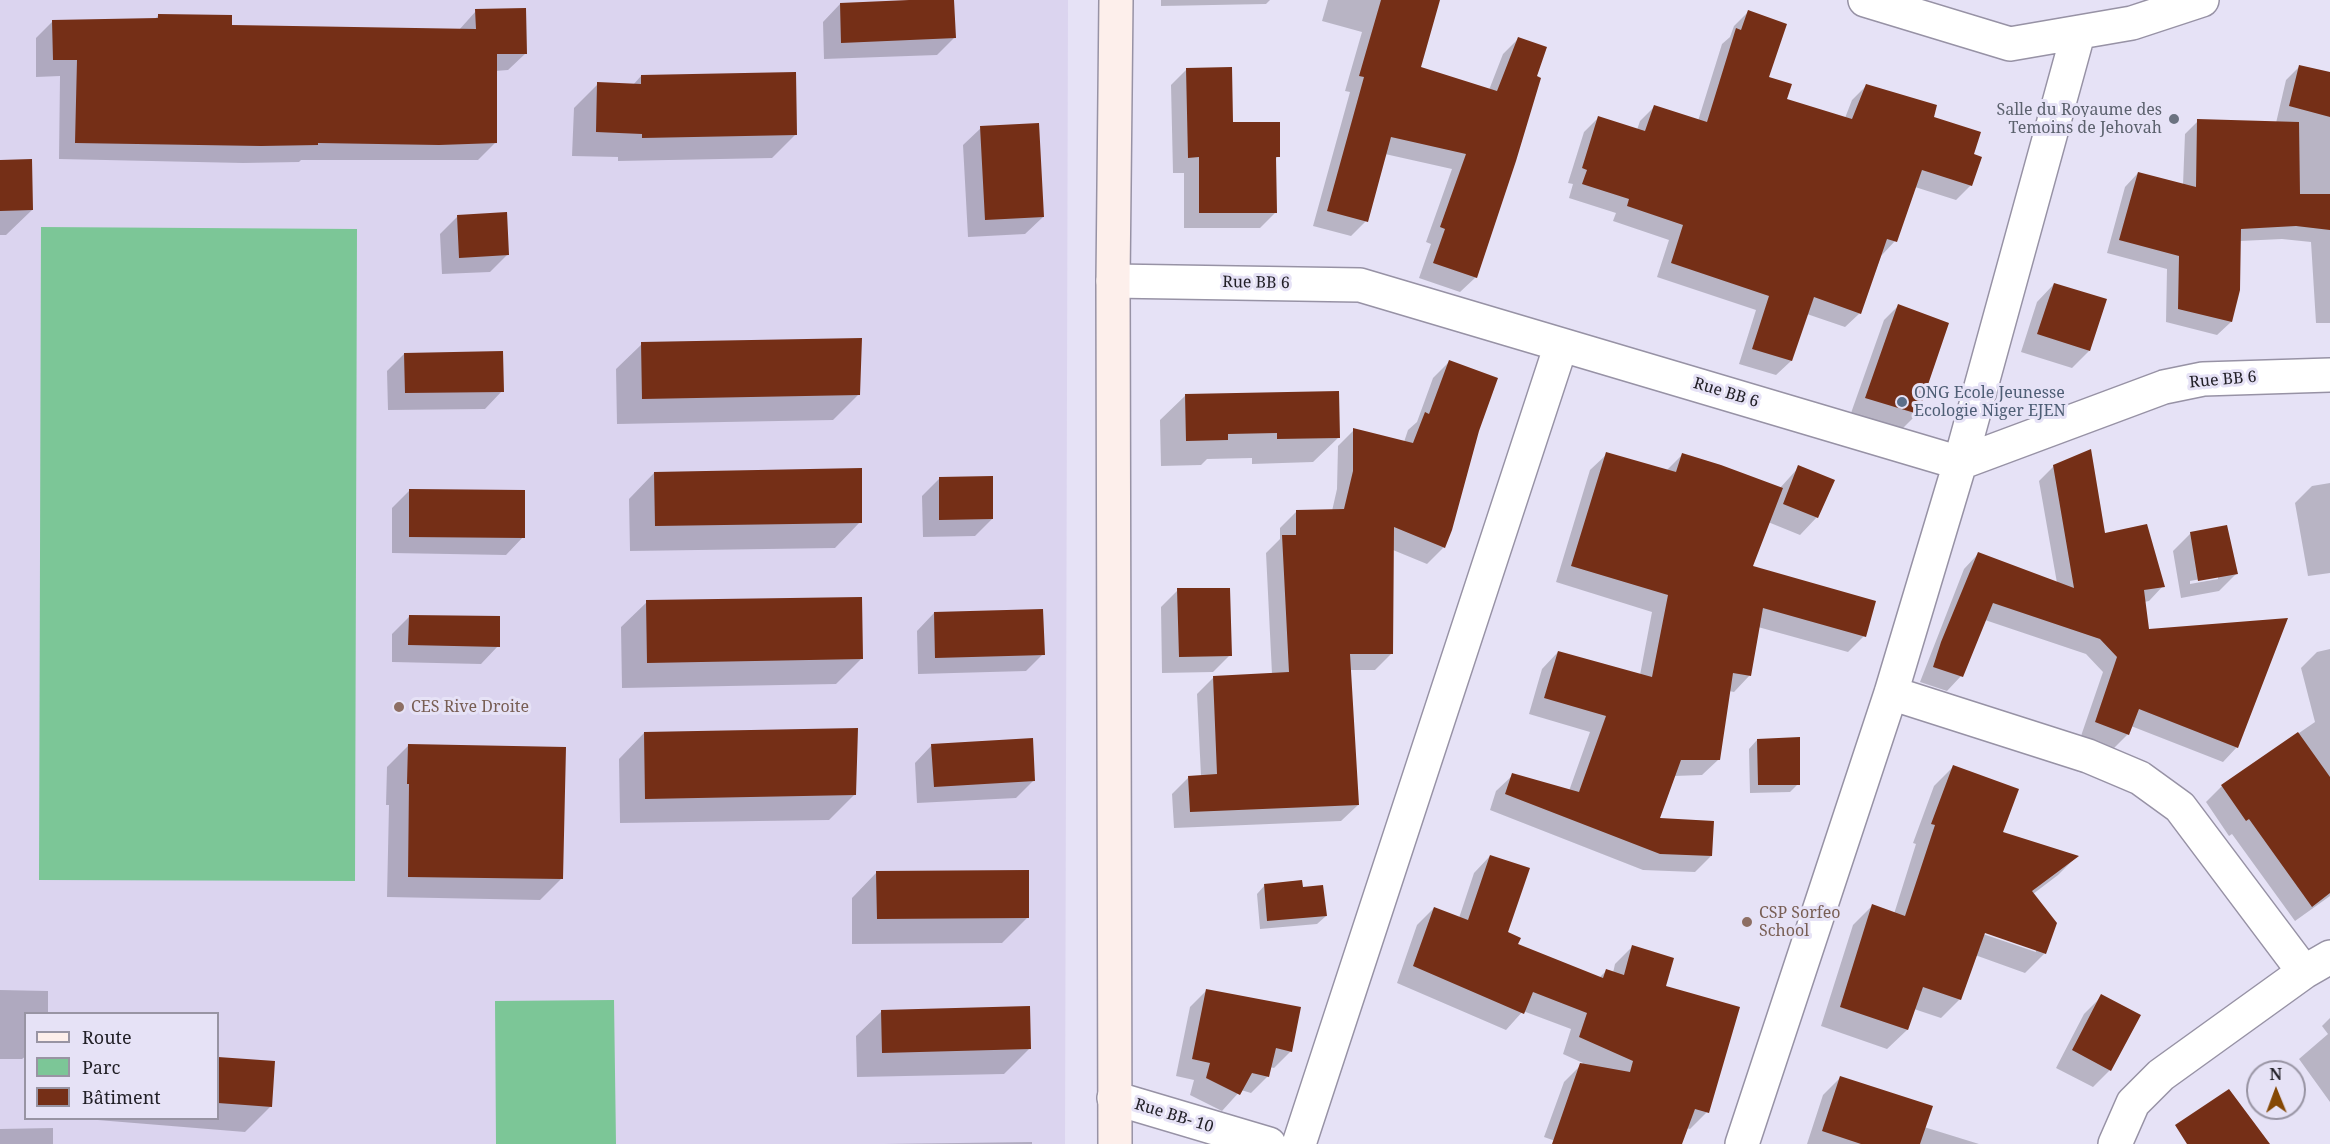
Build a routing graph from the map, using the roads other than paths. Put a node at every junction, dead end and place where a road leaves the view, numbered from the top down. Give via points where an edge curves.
1 (1116, 0) edge
2 (1865, 0) edge
3 (2202, 0) edge
4 (2078, 34) junction
5 (1113, 281) junction
6 (1561, 345) junction
7 (2330, 375) edge
8 (1960, 463) junction
9 (1891, 693) junction
10 (2317, 965) edge
11 (1114, 1098) junction
12 (1114, 1144) edge
13 (1269, 1144) edge
14 (1299, 1144) edge
15 (1742, 1144) edge
16 (2115, 1144) edge

1 - 5 street
2 - 4 street via 2010,44
3 - 4 street via 2132,23
4 - 8 street
5 - 6 street, Rue BB 6 via 1360,285
5 - 11 street
6 - 8 street, Rue BB 6
6 - 14 street
7 - 8 street, Rue BB 6 via 2203,379 2164,387
8 - 9 street
9 - 10 street via 2088,756 2140,778 2180,807
9 - 15 street
10 - 16 street via 2161,1075 2133,1103
11 - 12 street
11 - 13 street, Rue BB- 10

